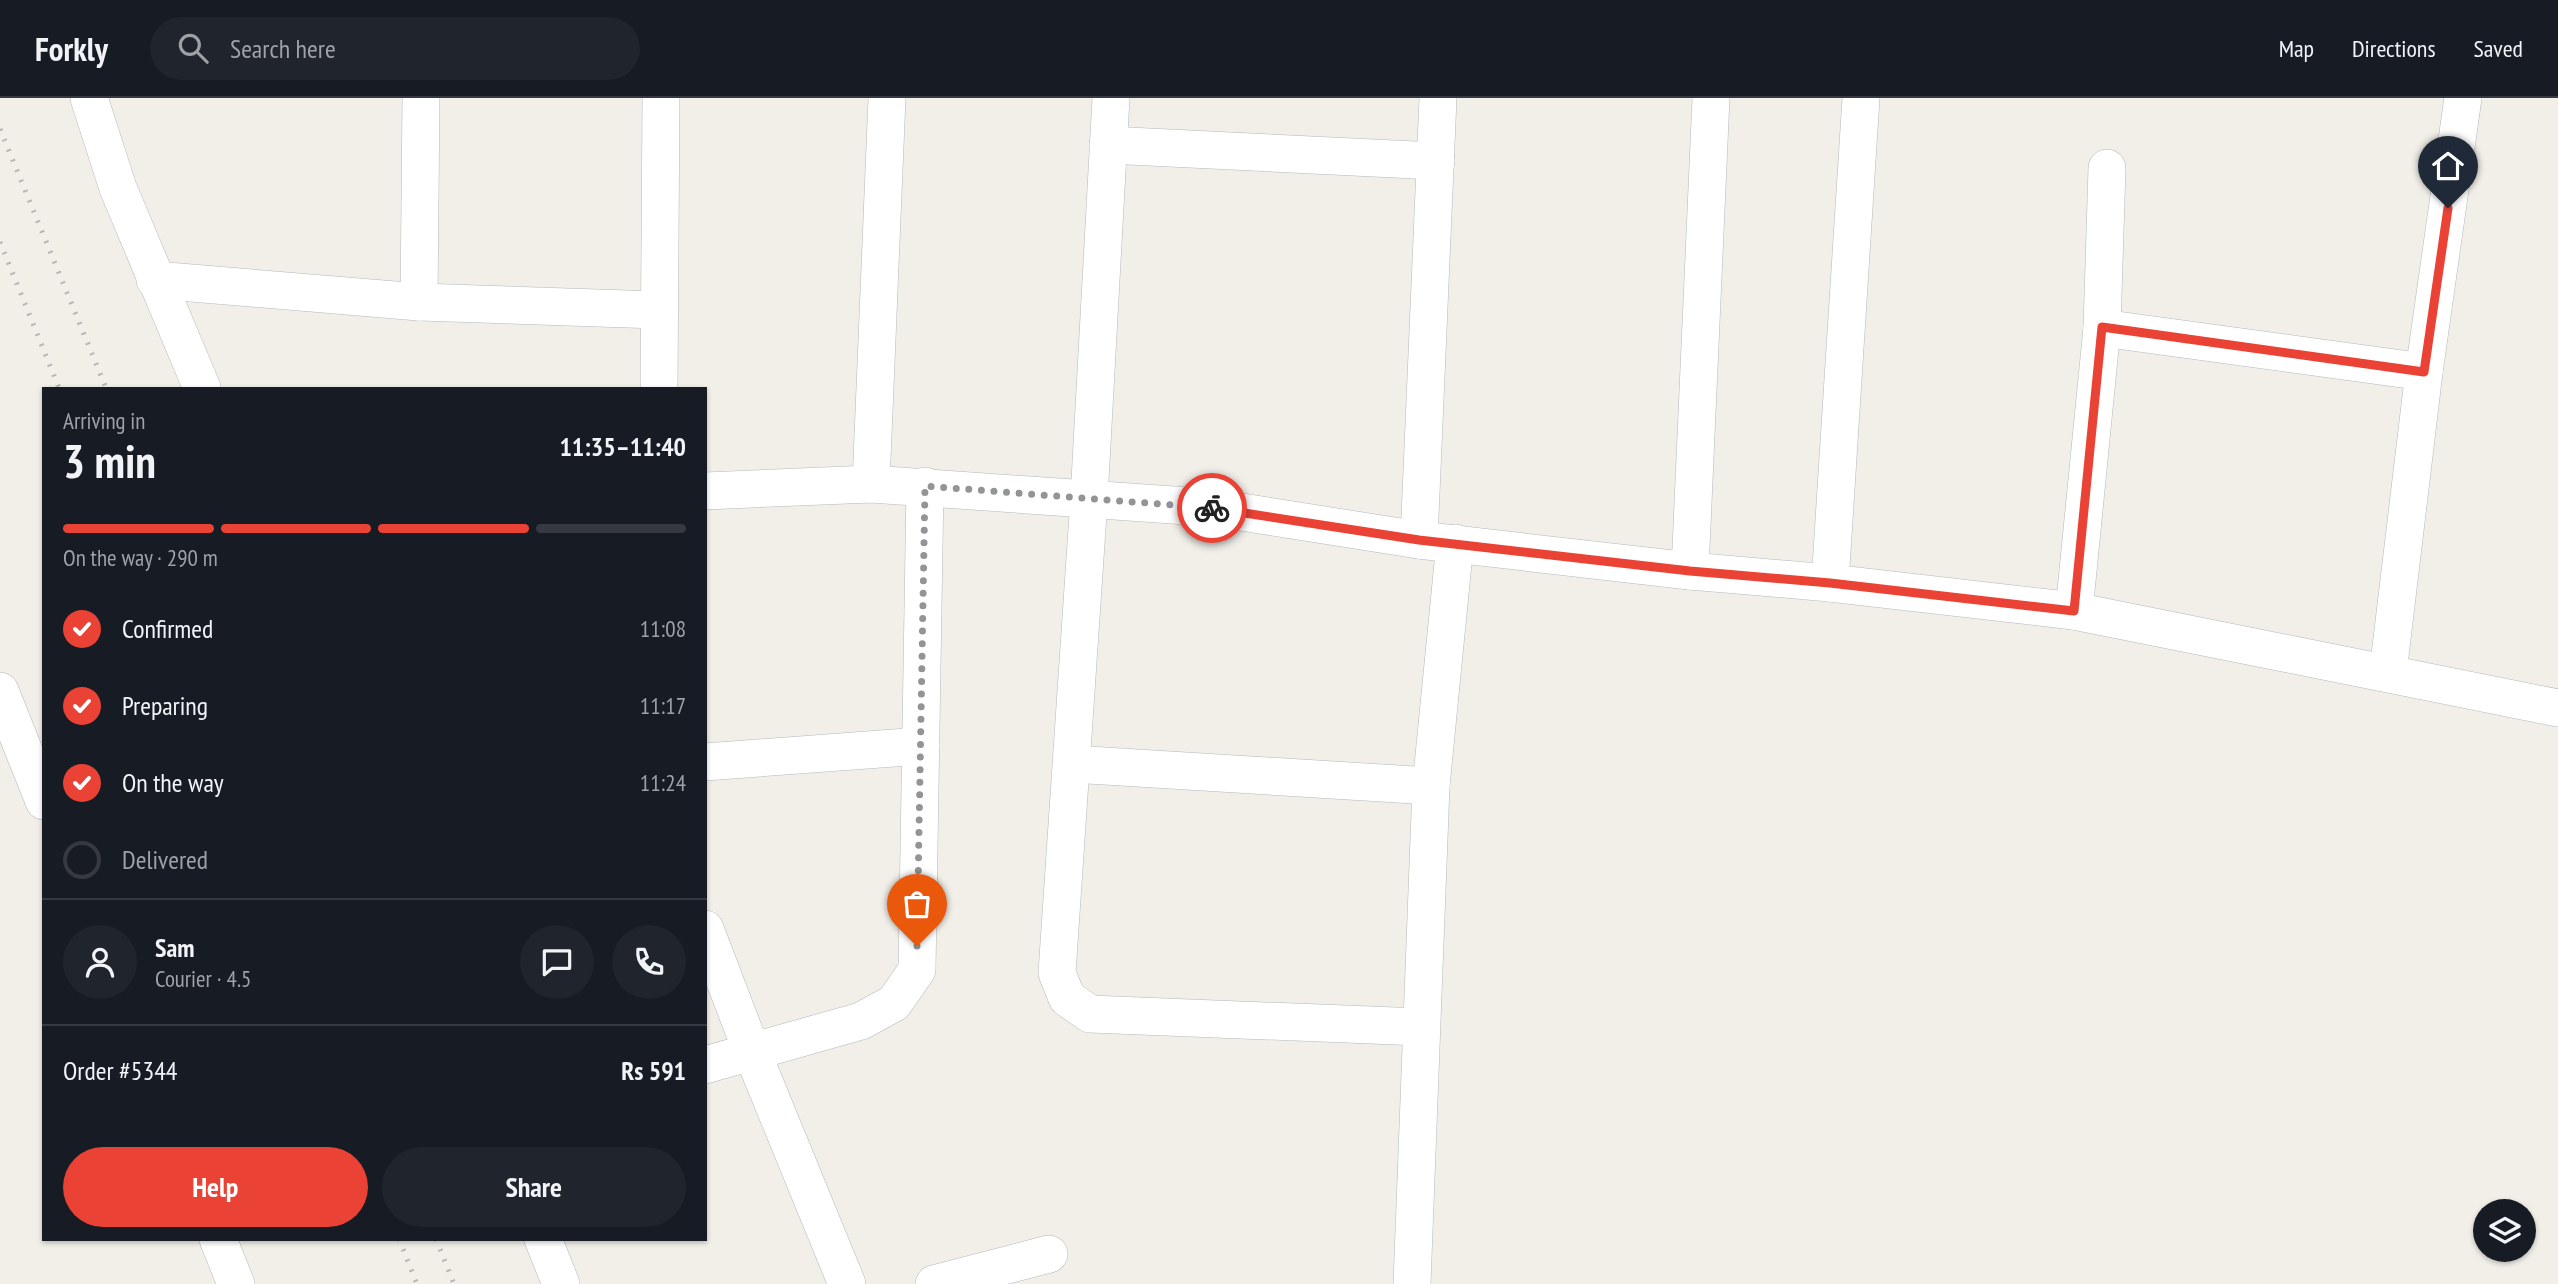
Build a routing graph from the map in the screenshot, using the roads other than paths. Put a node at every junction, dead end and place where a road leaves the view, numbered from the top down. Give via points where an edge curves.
1 (89, 98) edge
2 (422, 98) edge
3 (661, 98) edge
4 (887, 98) edge
5 (1111, 98) edge
6 (1438, 98) edge
7 (1711, 98) edge
8 (1861, 98) edge
9 (2463, 98) edge
10 (1108, 145) junction
11 (1436, 161) junction
12 (2107, 168) dead end
13 (155, 280) junction
14 (419, 302) junction
15 (658, 310) junction
16 (2102, 327) junction
17 (2424, 372) junction
18 (202, 387) edge
19 (659, 387) edge
20 (871, 484) junction
21 (925, 486) junction
22 (707, 491) edge
23 (1089, 499) junction
24 (1419, 540) junction
25 (1455, 543) junction
26 (1690, 571) junction
27 (1830, 583) junction
28 (2074, 611) junction
29 (2388, 672) junction
30 (0, 691) edge
31 (2558, 708) edge
32 (921, 746) junction
33 (707, 762) edge
34 (1072, 765) junction
35 (1431, 786) junction
36 (42, 796) edge
37 (707, 934) edge
38 (1421, 1027) junction
39 (752, 1052) junction
40 (707, 1064) edge
41 (219, 1241) edge
42 (544, 1241) edge
43 (1049, 1254) dead end
44 (236, 1284) edge
45 (561, 1284) edge
46 (847, 1284) edge
47 (934, 1284) edge
48 (1412, 1284) edge

1 - 13 street
2 - 14 street
3 - 15 street
4 - 20 street
5 - 10 street
6 - 11 street
7 - 26 street
8 - 27 street
9 - 17 street
10 - 11 street
10 - 23 street
11 - 24 street
12 - 16 street
13 - 14 street
13 - 18 street
14 - 15 street
15 - 19 street
16 - 17 street
16 - 28 street
17 - 29 street
20 - 21 street
20 - 22 street
21 - 23 street
21 - 32 street
23 - 24 street via 1216,508
23 - 34 street
24 - 25 street
25 - 26 street
25 - 35 street
26 - 27 street
27 - 28 street
28 - 29 street
29 - 31 street
30 - 36 street
32 - 33 street
32 - 39 street via 917,971 894,1003 861,1021
34 - 35 street
34 - 38 street via 1057,973 1067,998 1090,1014
35 - 38 street
37 - 39 street
38 - 48 street
39 - 40 street
39 - 46 street
41 - 44 street
42 - 45 street
43 - 47 street

